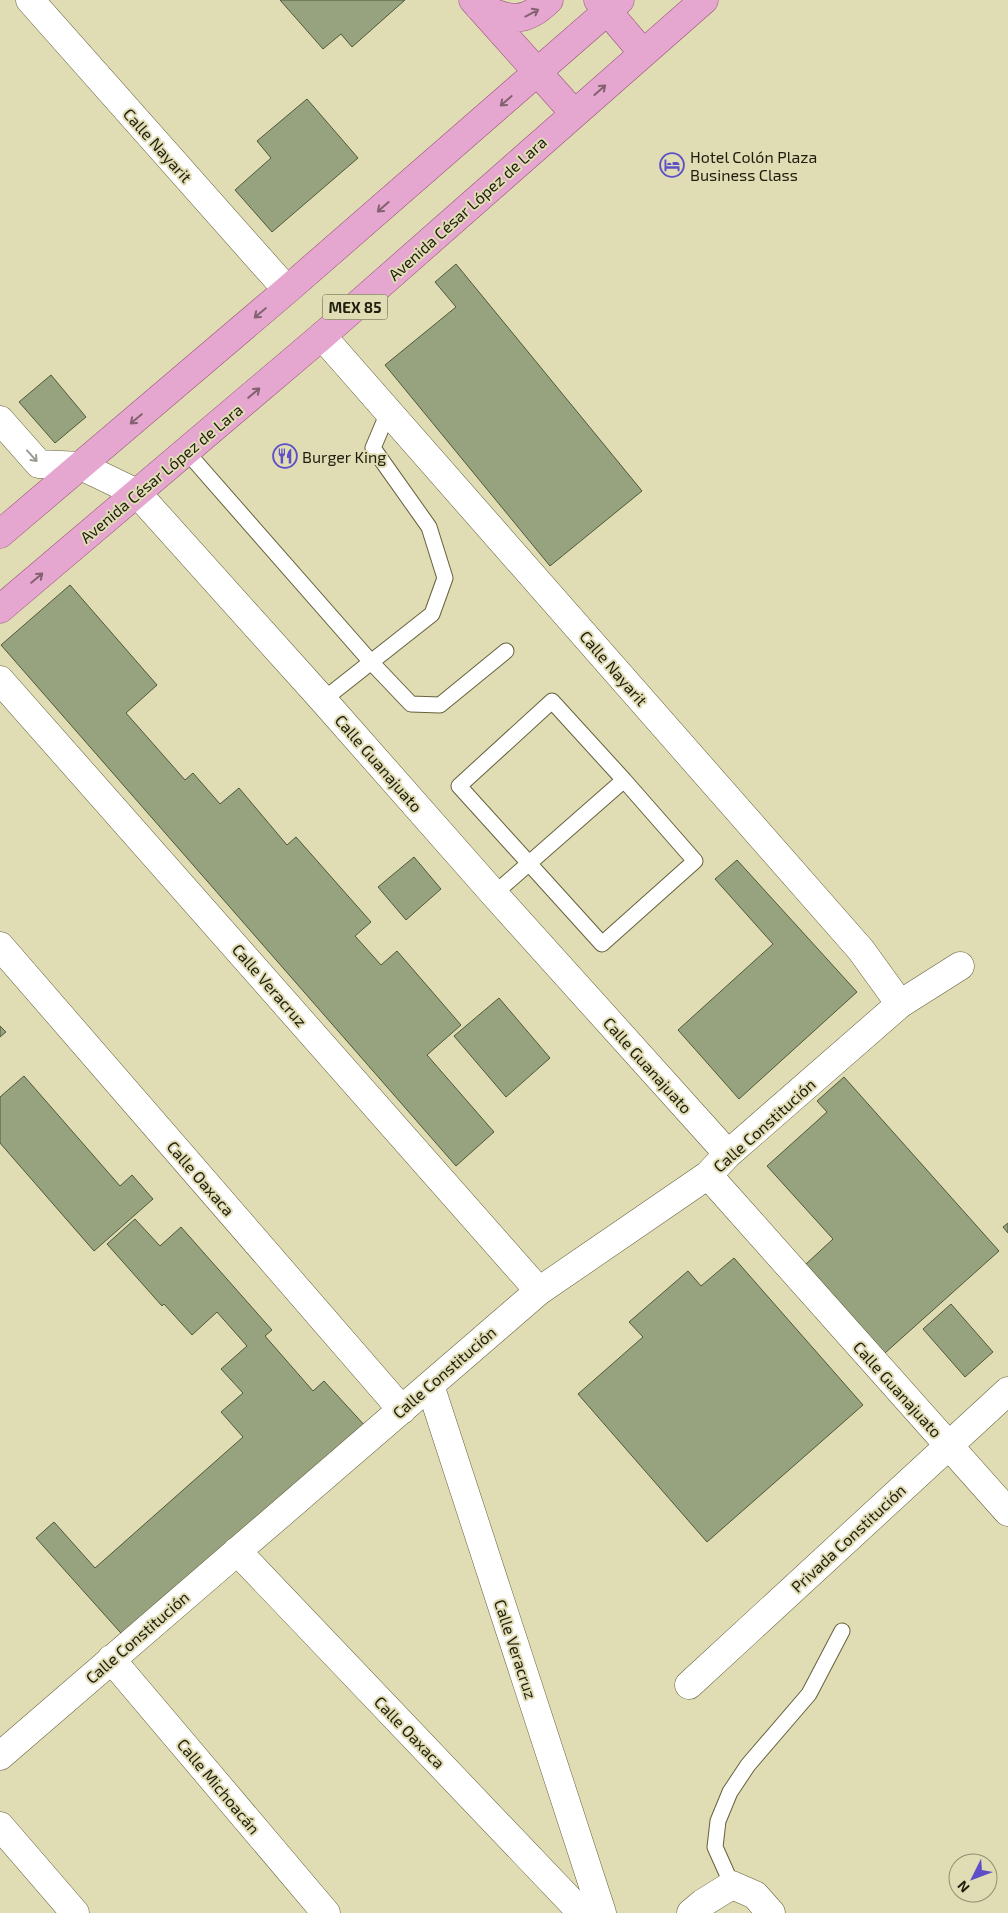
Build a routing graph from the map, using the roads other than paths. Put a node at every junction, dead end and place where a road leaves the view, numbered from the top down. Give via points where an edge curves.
1 (30, 0) edge
2 (549, 0) edge
3 (704, 0) edge
4 (475, 3) edge
5 (609, 4) edge
6 (643, 53) junction
7 (538, 73) junction
8 (574, 113) junction
9 (287, 290) junction
10 (322, 336) junction
11 (389, 410) junction
12 (0, 420) edge
13 (186, 451) junction
14 (80, 466) junction
15 (137, 493) junction
16 (0, 534) edge
17 (0, 609) edge
18 (506, 651) dead end
19 (371, 662) junction
20 (0, 680) edge
21 (323, 700) junction
22 (624, 780) junction
23 (529, 863) junction
24 (494, 894) junction
25 (0, 946) edge
26 (960, 966) dead end
27 (900, 1004) junction
28 (728, 1154) junction
29 (708, 1175) junction
30 (539, 1291) junction
31 (430, 1385) junction
32 (1008, 1391) edge
33 (402, 1410) junction
34 (949, 1446) junction
35 (1008, 1512) edge
36 (238, 1551) junction
37 (842, 1631) dead end
38 (111, 1659) junction
39 (689, 1685) dead end
40 (0, 1756) edge
41 (0, 1826) edge
42 (732, 1884) junction
43 (75, 1913) edge
44 (326, 1913) edge
45 (582, 1913) edge
46 (602, 1913) edge
47 (691, 1913) edge
48 (771, 1913) edge

1 - 9 street, Calle Nayarit
4 -> 2 main road via 512,18 533,14
3 - 6 main road, Avenida César López de Lara / MEX 85
4 - 7 main road
5 - 6 main road
5 - 7 main road
8 -> 6 main road, Avenida César López de Lara / MEX 85
7 - 8 main road
7 -> 9 main road
8 - 10 main road, Avenida César López de Lara / MEX 85
9 -> 14 main road
10 - 11 street, Calle Nayarit
13 -> 10 main road, Avenida César López de Lara / MEX 85
11 - 19 lane via 373,448 429,527 446,578 432,614
11 - 27 street, Calle Nayarit via 861,950
12 -> 14 street, Calle Guanajuato via 39,464
13 - 15 main road, Avenida César López de Lara / MEX 85
13 - 19 lane
14 - 15 street, Calle Guanajuato
14 - 16 main road
17 -> 15 main road, Avenida César López de Lara / MEX 85
15 - 21 street, Calle Guanajuato
18 - 19 lane via 440,705 411,704
19 - 21 lane
20 - 30 street, Calle Veracruz
21 - 24 street, Calle Guanajuato
22 - 23 lane
22 - 23 lane via 552,700 459,786
22 - 23 lane via 695,861 609,938 602,944
23 - 24 lane
24 - 28 street, Calle Guanajuato
25 - 33 street, Calle Oaxaca
26 - 27 street
27 - 28 street, Calle Constitución
28 - 29 street, Calle Constitución
29 - 30 street, Calle Constitución
29 - 34 street, Calle Guanajuato
30 - 31 street, Calle Constitución
31 - 33 street, Calle Constitución
31 - 46 street, Calle Veracruz
32 - 34 street, Privada Constitución
33 - 36 street, Calle Constitución
34 - 35 street, Calle Guanajuato
34 - 39 street, Privada Constitución
36 - 38 street, Calle Constitución
36 - 45 street, Calle Oaxaca
37 - 42 lane via 809,1694 748,1765 730,1792 718,1822 715,1847
38 - 40 street, Calle Constitución
38 - 44 street, Calle Michoacán
41 - 43 street
42 - 47 street
42 - 48 street via 755,1894

